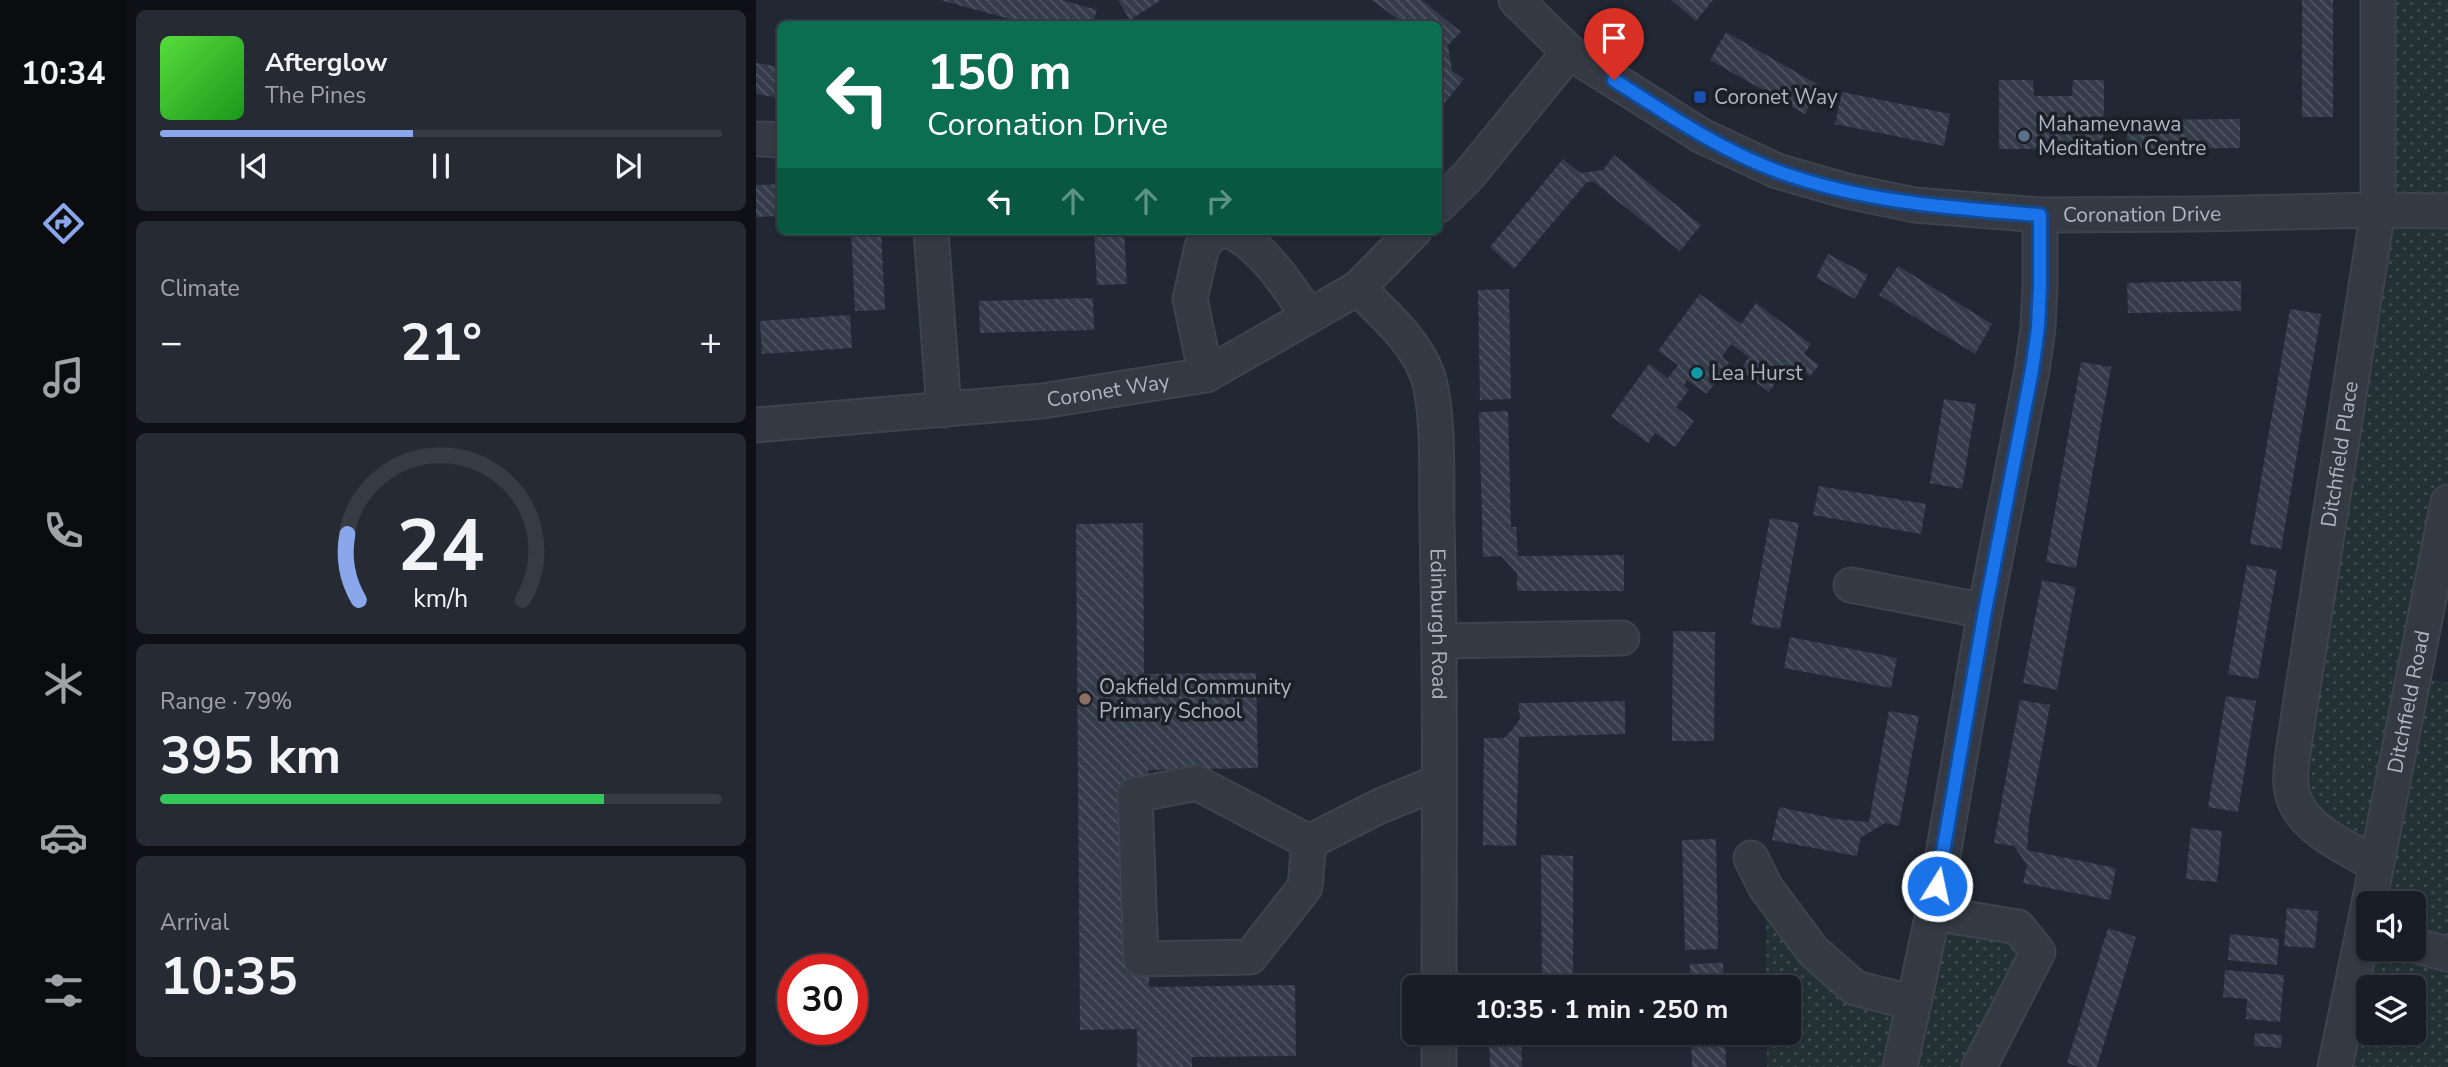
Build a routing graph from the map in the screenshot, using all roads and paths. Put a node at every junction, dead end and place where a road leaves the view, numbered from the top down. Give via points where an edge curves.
1 (1516, 0) edge
2 (2378, 0) edge
3 (1569, 51) junction
4 (1442, 202) edge
5 (2378, 210) junction
6 (2448, 211) edge
7 (2040, 215) junction
8 (931, 235) edge
9 (1211, 235) edge
10 (1239, 235) edge
11 (1410, 235) edge
12 (1358, 288) junction
13 (1309, 316) junction
14 (1206, 375) junction
15 (944, 410) junction
16 (756, 425) edge
17 (2448, 502) edge
18 (1851, 585) dead end
19 (1985, 611) junction
20 (1622, 638) dead end
21 (1440, 641) junction
22 (1439, 782) junction
23 (1309, 842) junction
24 (1751, 858) dead end
25 (2375, 864) junction
26 (2371, 891) edge
27 (1933, 914) junction
28 (2426, 948) edge
29 (2448, 954) edge
30 (2358, 961) edge
31 (1439, 975) edge
32 (1914, 1003) junction
33 (1439, 1045) edge
34 (1439, 1067) edge
35 (1900, 1067) edge
36 (1979, 1067) edge
37 (2335, 1067) edge

1 - 3 street, Coronation Drive
2 - 5 street, Ditchfield Place
3 - 4 street
3 - 7 street, Coronation Drive via 1702,136 1777,171 1915,205
5 - 6 street, Coronation Drive
5 - 7 street, Coronation Drive
5 - 25 street, Ditchfield Place via 2291,785 2299,811 2326,835
7 - 19 street via 2038,328
8 - 15 street
9 - 14 street via 1202,247 1191,299
10 - 13 street via 1276,270
11 - 12 street, Coronet Way
12 - 13 street, Coronet Way
12 - 21 street, Edinburgh Road via 1415,350 1427,375 1434,415
13 - 14 street, Coronet Way
14 - 15 street, Coronet Way via 1042,401
15 - 16 street, Coronet Way
17 - 25 street, Ditchfield Road
18 - 19 street
19 - 27 street
20 - 21 street
21 - 22 street, Edinburgh Road
22 - 23 street
22 - 31 street, Edinburgh Road
23 - 23 street via 1305,887 1250,957 1140,959 1135,795 1197,783
24 - 32 street via 1766,888 1813,951 1855,988
25 - 26 street, Ditchfield Road
27 - 32 street
27 - 36 street via 2018,927 2038,952
28 - 29 street
30 - 37 street, Ditchfield Road
32 - 35 street
33 - 34 street

